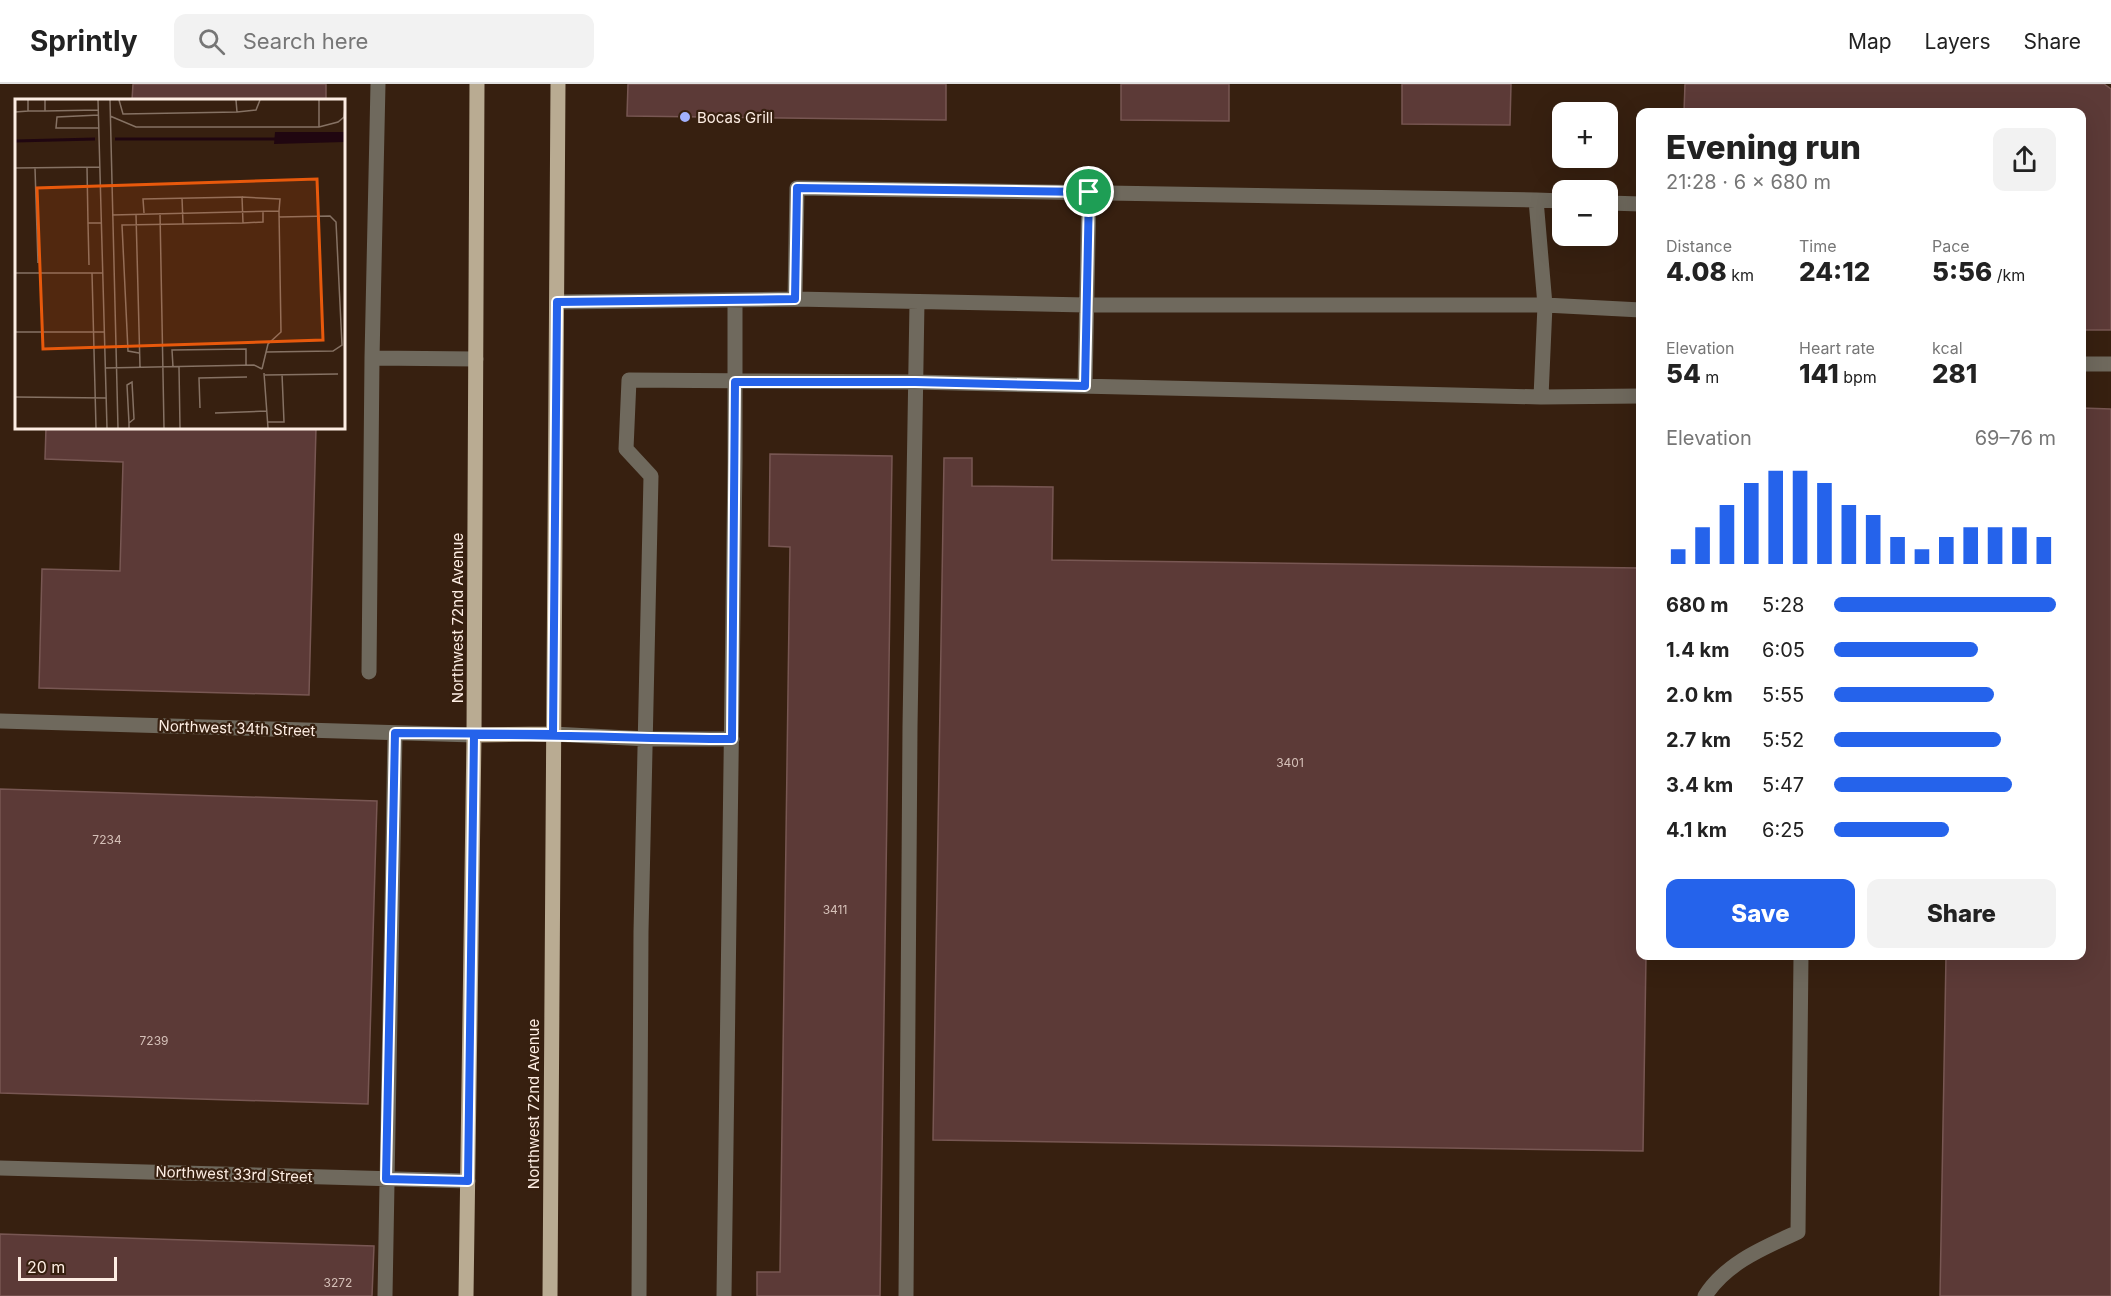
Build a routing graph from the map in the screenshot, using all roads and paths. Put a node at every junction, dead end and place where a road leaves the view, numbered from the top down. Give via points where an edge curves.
1 (378, 84) edge
2 (477, 84) edge
3 (558, 84) edge
4 (1089, 192) junction
5 (1536, 200) junction
6 (1552, 201) edge
7 (1618, 203) edge
8 (1636, 204) edge
9 (795, 299) junction
10 (735, 301) junction
11 (557, 302) junction
12 (917, 302) junction
13 (1086, 305) junction
14 (1545, 305) junction
15 (1636, 310) edge
16 (372, 358) junction
17 (476, 359) junction
18 (2086, 364) edge
19 (2111, 364) edge
20 (735, 382) junction
21 (915, 382) junction
22 (1085, 386) junction
23 (1541, 396) junction
24 (1636, 396) edge
25 (369, 672) dead end
26 (0, 721) edge
27 (395, 733) junction
28 (553, 734) junction
29 (474, 735) junction
30 (647, 739) junction
31 (732, 739) junction
32 (1801, 960) edge
33 (0, 1168) edge
34 (386, 1179) junction
35 (468, 1181) junction
36 (385, 1296) edge
37 (466, 1296) edge
38 (550, 1296) edge
39 (639, 1296) edge
40 (724, 1296) edge
41 (906, 1296) edge
42 (1705, 1296) edge

1 - 16 lane
2 - 17 main road, Northwest 72nd Avenue
3 - 11 main road, Northwest 72nd Avenue
4 - 5 lane
4 - 9 lane via 797,188
4 - 13 lane
5 - 6 lane
5 - 14 lane
7 - 8 lane
9 - 10 lane
9 - 12 lane
10 - 11 lane
10 - 20 lane
11 - 28 main road, Northwest 72nd Avenue
12 - 13 lane
12 - 21 lane
13 - 14 lane
13 - 22 lane
14 - 15 lane
14 - 23 lane
16 - 17 lane
16 - 25 lane
17 - 29 main road, Northwest 72nd Avenue
18 - 19 lane
20 - 21 lane
20 - 30 lane via 629,380 627,449 651,476
20 - 31 lane
21 - 22 lane
21 - 41 lane
22 - 23 lane
23 - 24 lane
26 - 27 lane, Northwest 34th Street
27 - 29 lane, Northwest 34th Street
27 - 34 lane
28 - 29 main road
28 - 30 lane
28 - 38 main road, Northwest 72nd Avenue
29 - 35 main road, Northwest 72nd Avenue
30 - 31 lane
30 - 39 lane via 641,932
31 - 40 lane
32 - 42 lane via 1797,1232 1750,1254 1727,1270
33 - 34 lane, Northwest 33rd Street
34 - 35 lane, Northwest 33rd Street
34 - 36 lane
35 - 37 main road, Northwest 72nd Avenue

